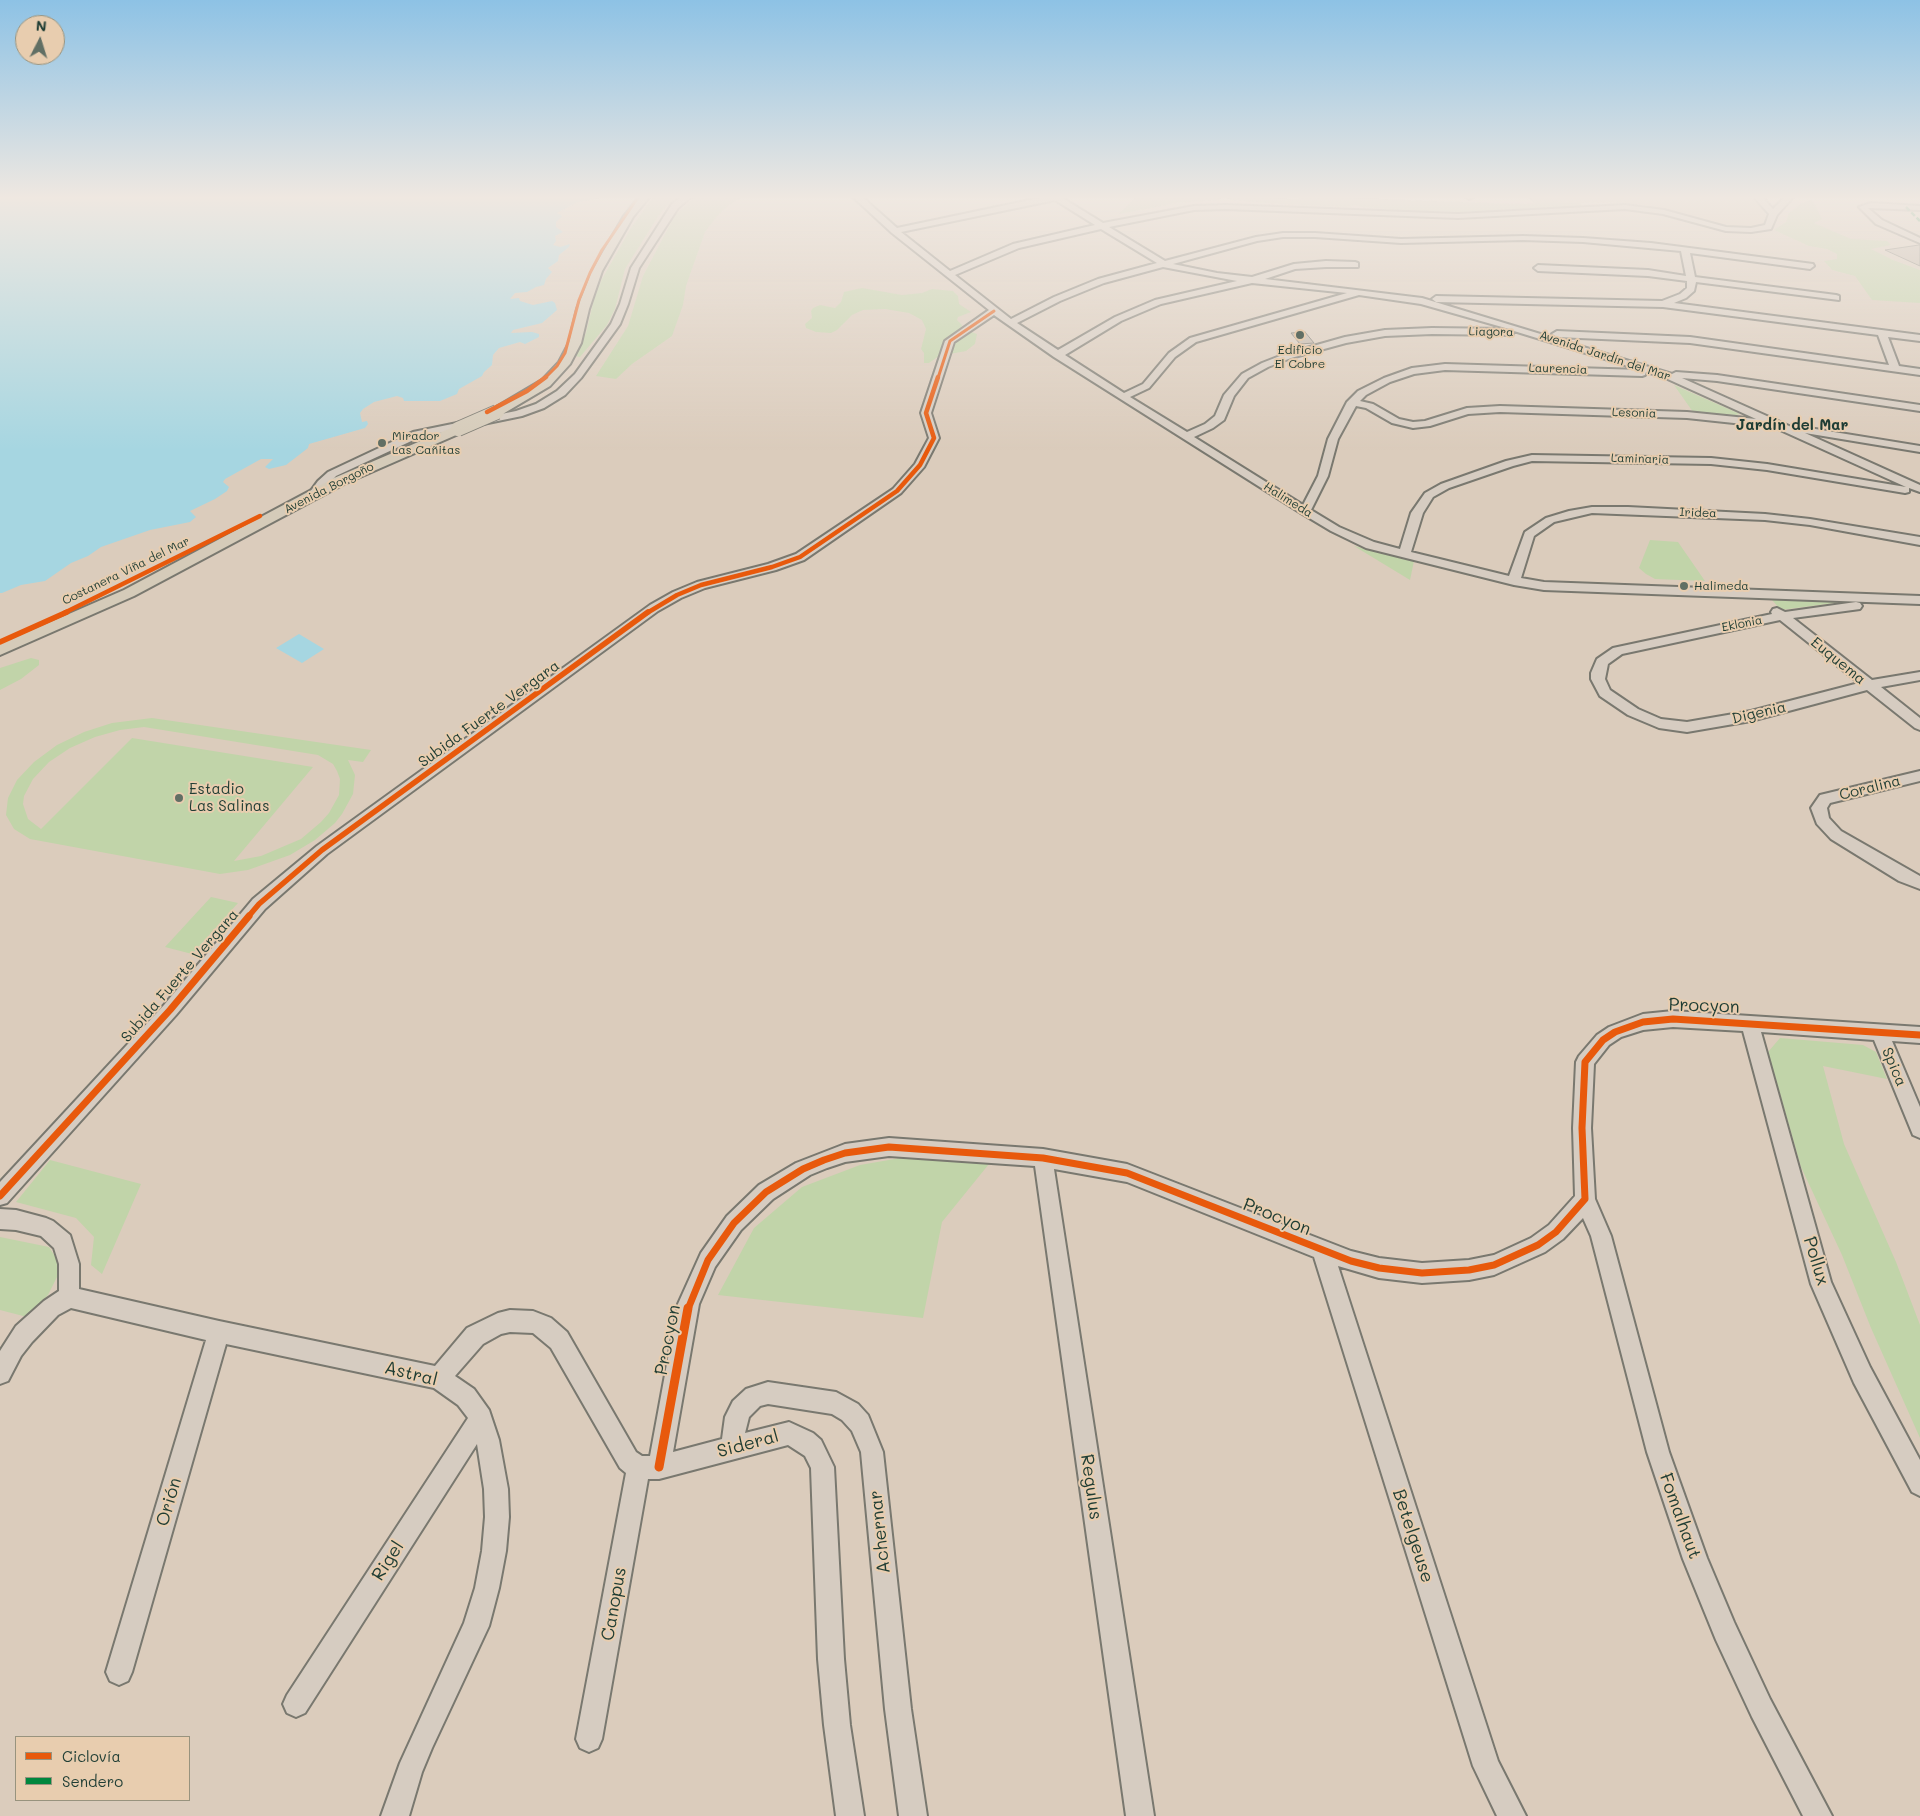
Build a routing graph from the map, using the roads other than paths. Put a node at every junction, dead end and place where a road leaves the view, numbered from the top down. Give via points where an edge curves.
1 (592, 281) edge
2 (631, 281) edge
3 (956, 281) edge
4 (1105, 281) edge
5 (1249, 281) edge
6 (1259, 281) edge
7 (1691, 281) edge
8 (1711, 281) edge
9 (1360, 292) junction
10 (1836, 298) dead end
11 (1414, 300) junction
12 (1662, 304) junction
13 (994, 311) junction
14 (1010, 323) junction
15 (1531, 333) junction
16 (1882, 333) junction
17 (1920, 338) edge
18 (1057, 355) junction
19 (1895, 368) junction
20 (1920, 372) edge
21 (1664, 374) junction
22 (578, 376) junction
23 (546, 384) junction
24 (568, 387) junction
25 (1123, 397) junction
26 (1352, 402) junction
27 (1920, 408) edge
28 (1779, 426) junction
29 (1187, 436) junction
30 (428, 441) junction
31 (1920, 449) edge
32 (1920, 491) edge
33 (316, 492) junction
34 (1305, 511) junction
35 (1920, 541) edge
36 (1404, 555) junction
37 (1514, 581) junction
38 (1757, 594) junction
39 (1920, 600) edge
40 (1782, 616) junction
41 (0, 650) edge
42 (1920, 676) edge
43 (1869, 685) junction
44 (1605, 692) joint
45 (1920, 725) edge
46 (1920, 776) edge
47 (1920, 883) edge
48 (1750, 1023) junction
49 (1880, 1033) junction
50 (1920, 1035) edge
51 (1920, 1129) edge
52 (1043, 1158) junction
53 (0, 1196) edge
54 (1585, 1199) junction
55 (0, 1219) edge
56 (1323, 1252) junction
57 (69, 1297) junction
58 (219, 1332) junction
59 (0, 1373) edge
60 (440, 1378) junction
61 (481, 1418) junction
62 (732, 1448) junction
63 (649, 1468) junction
64 (1920, 1484) edge
65 (120, 1672) dead end
66 (296, 1704) dead end
67 (589, 1739) dead end
68 (395, 1816) edge
69 (850, 1816) edge
70 (913, 1816) edge
71 (1140, 1816) edge
72 (1512, 1816) edge
73 (1818, 1816) edge

1 - 23 main road, Avenida Borgoño via 569,357
2 - 22 street via 618,317
3 - 13 street, Halimeda
4 - 14 street via 1085,286
5 - 18 street via 1144,307
6 - 9 street, Avenida Jardín del Mar
7 - 12 street via 1688,292
8 - 10 street
9 - 11 street, Avenida Jardín del Mar
9 - 25 street via 1193,340 1172,355 1146,386
11 - 12 street
11 - 15 street, Avenida Jardín del Mar
12 - 16 street
13 - 14 street, Halimeda
13 - 53 street, Subida Fuerte Vergara via 950,341 926,413 934,438 920,465 897,491 800,557 701,585 654,608 322,850 259,904 170,1010
14 - 18 street, Halimeda
15 - 19 street, Liagora via 1690,340
15 - 21 street, Avenida Jardín del Mar
15 - 29 street, Liagora via 1400,332 1345,340 1288,356 1245,376 1229,394 1220,418
16 - 17 street
16 - 19 street
18 - 25 street, Halimeda
19 - 20 street, Liagora
21 - 26 street, Laurencia via 1428,368 1380,382
21 - 27 street, Laurencia via 1717,378
21 - 28 street, Avenida Jardín del Mar
22 - 24 street
22 - 30 street via 574,388 567,395 537,413
23 - 24 main road
23 - 30 main road, Avenida Borgoño, bridge via 497,412
24 - 33 street via 551,400 525,412 428,431 398,442 332,474
25 - 29 street, Halimeda
26 - 28 street, Lesonia via 1366,405 1400,423 1414,425 1467,411 1500,409 1687,415
26 - 34 street, Laurencia via 1333,439 1323,476
28 - 31 street, Lesonia
28 - 32 street, Avenida Jardín del Mar
29 - 34 street, Halimeda
30 - 33 main road, Avenida Borgoño
32 - 36 street, Laminaria via 1767,466 1711,461 1532,458 1476,474 1429,495 1417,513
33 - 41 main road, Avenida Borgoño via 112,601
34 - 36 street, Halimeda via 1352,538
35 - 37 street, Iridea via 1765,517 1592,510 1550,520 1529,534
36 - 37 street, Halimeda
37 - 38 street, Halimeda via 1544,586
38 - 39 street, Halimeda
38 - 40 street, Euquema
39 - 40 street, Eklonia
40 - 43 street, Euquema
40 - 44 street, Eklonia via 1618,651 1599,667 1598,679
42 - 43 street, Digenia
43 - 44 street, Digenia via 1751,716 1687,727 1650,720
43 - 45 street, Euquema
46 - 47 street, Coralina via 1825,799 1819,808 1822,820 1836,835 1905,878
48 - 49 street, Procyon
48 - 54 street, Procyon via 1674,1019 1643,1022 1615,1032 1593,1050 1585,1062 1582,1128
48 - 64 street, Pollux via 1822,1284 1862,1376
49 - 50 street, Procyon
49 - 51 street, Spica
52 - 56 street, Procyon via 1127,1173
52 - 63 street, Procyon via 912,1148 867,1149 810,1166 766,1192 720,1241 698,1282 689,1304
52 - 71 street, Regulus
54 - 56 street, Procyon via 1567,1221 1538,1245 1494,1265 1442,1273 1400,1271
54 - 73 street, Fomalhaut via 1601,1236 1658,1452 1695,1559 1761,1708
55 - 57 street via 46,1228 63,1242 69,1264
56 - 72 street, Betelgeuse via 1486,1766
57 - 58 street, Astral
57 - 59 street via 44,1314 24,1334
58 - 60 street, Astral
58 - 65 street, Orión
60 - 61 street, Astral via 466,1397
60 - 63 street via 475,1336 487,1329 510,1321 543,1326 559,1340 628,1460
61 - 66 street, Rigel
61 - 68 street, Astral via 490,1448 497,1516 487,1588 476,1626 420,1747
62 - 63 street, Sideral
62 - 69 street, Sideral via 789,1433 805,1440 813,1448 822,1467 831,1659
62 - 70 street, Achernar via 740,1409 754,1397 768,1393 836,1403 850,1412 867,1437 872,1452 899,1718
63 - 67 street, Canopus

